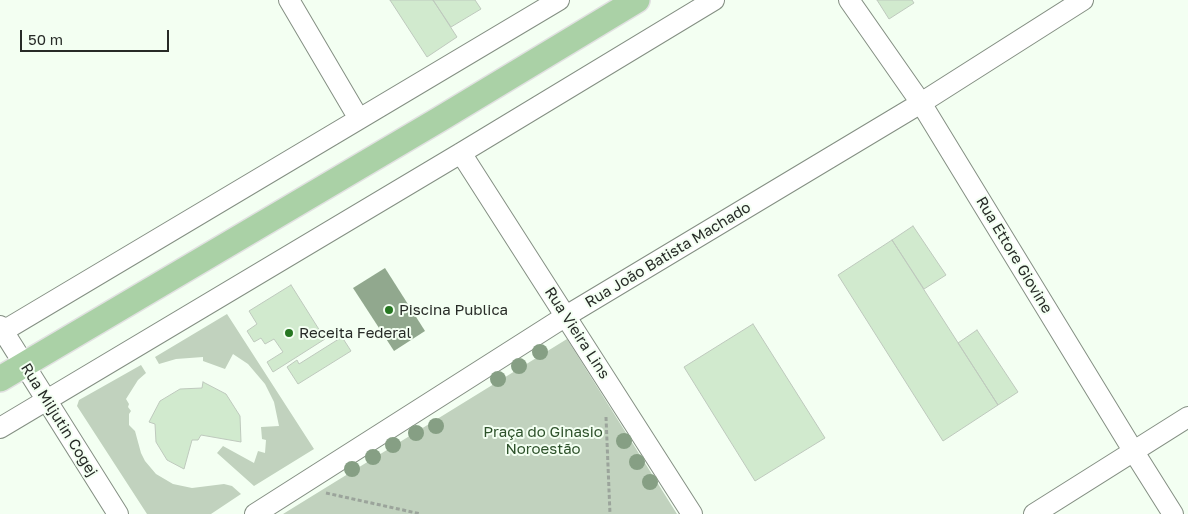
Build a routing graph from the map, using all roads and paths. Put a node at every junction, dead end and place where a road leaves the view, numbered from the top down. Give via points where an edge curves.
1 (290, 0) edge
2 (558, 0) edge
3 (637, 0) edge
4 (714, 0) edge
5 (850, 0) edge
6 (1083, 0) edge
7 (921, 103) junction
8 (359, 119) junction
9 (461, 153) junction
10 (566, 316) junction
11 (1, 330) edge
12 (24, 365) junction
13 (0, 379) edge
14 (46, 400) junction
15 (622, 403) junction
16 (1188, 417) edge
17 (0, 428) edge
18 (1134, 452) junction
19 (314, 476) junction
20 (118, 514) edge
21 (255, 514) edge
22 (421, 514) edge
23 (610, 514) edge
24 (692, 514) edge
25 (1034, 514) edge
26 (1173, 514) edge

1 - 8 street
2 - 8 street
3 - 12 main road
4 - 9 street
5 - 7 street, Rua Ettore Giovine
6 - 7 street, Rua João Batista Machado
7 - 10 street, Rua João Batista Machado
7 - 18 street, Rua Ettore Giovine
8 - 11 street
9 - 10 street, Rua Vieira Lins
9 - 14 street
10 - 15 street, Rua Vieira Lins
10 - 19 street, Rua João Batista Machado
11 - 12 street, Rua Miljutin Cogej
12 - 13 main road
12 - 14 street, Rua Miljutin Cogej
14 - 17 street
14 - 20 street, Rua Miljutin Cogej
15 - 23 path via 606,414
15 - 24 street, Rua Vieira Lins
16 - 18 street
18 - 25 street
18 - 26 street, Rua Ettore Giovine
19 - 21 street, Rua João Batista Machado
19 - 22 path via 326,492

